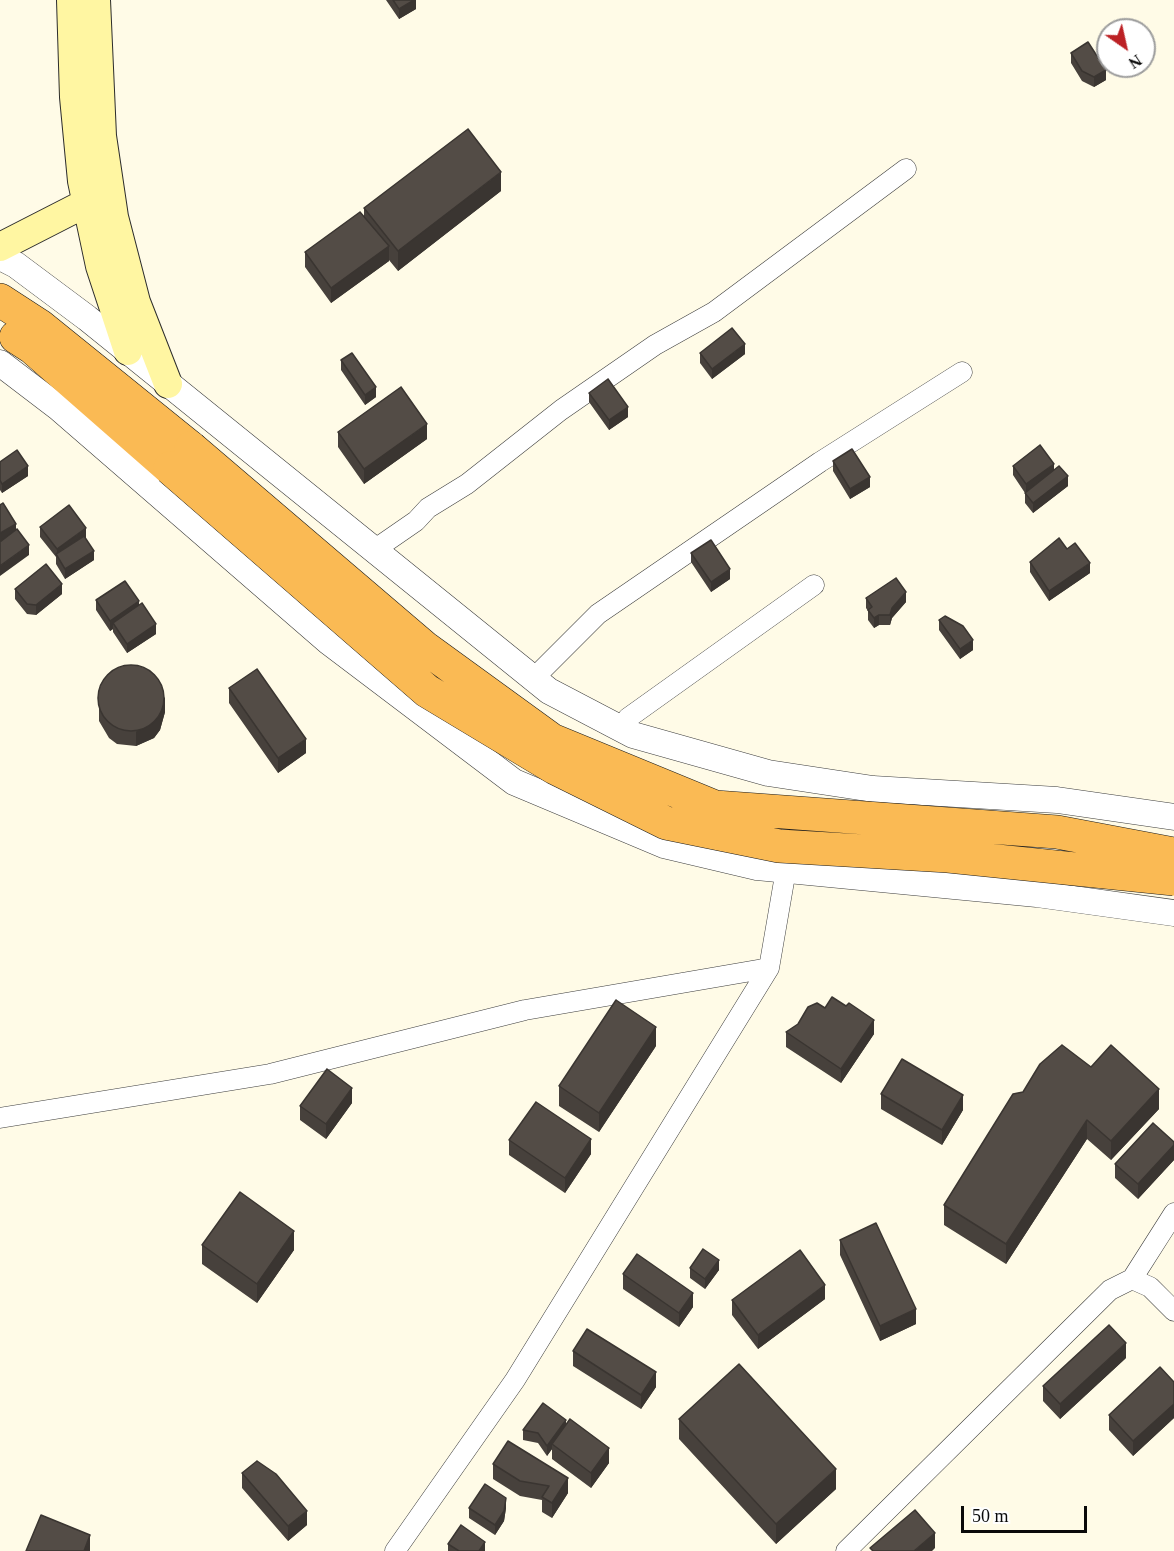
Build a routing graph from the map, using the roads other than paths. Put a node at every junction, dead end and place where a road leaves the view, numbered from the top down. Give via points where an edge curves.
1 (71, 0) edge
2 (96, 0) edge
3 (906, 169) dead end
4 (98, 199) junction
5 (0, 248) edge
6 (0, 257) edge
7 (0, 300) edge
8 (0, 326) edge
9 (128, 351) junction
10 (0, 363) edge
11 (962, 372) dead end
12 (168, 384) junction
13 (180, 458) junction
14 (374, 550) junction
15 (814, 585) dead end
16 (533, 679) junction
17 (617, 727) junction
18 (802, 778) junction
19 (1174, 817) edge
20 (1174, 854) edge
21 (786, 871) junction
22 (1174, 879) edge
23 (1174, 913) edge
24 (769, 968) junction
25 (0, 1118) edge
26 (1174, 1213) edge
27 (1132, 1279) junction
28 (1174, 1311) edge
29 (395, 1551) edge
30 (846, 1551) edge

1 - 4 main road via 77,139
2 - 4 main road via 102,136
3 - 14 street via 714,312 656,345 561,410
4 - 5 main road
4 - 9 main road via 100,266
4 - 12 main road
6 - 9 street via 16,265
7 - 13 highway via 40,326
8 - 13 highway
9 - 12 street
10 - 21 street via 59,408 329,642 514,782 664,845
11 - 16 street via 820,462 598,614
12 - 14 street
13 - 20 highway, bridge via 424,647 552,740 716,807 1057,832
13 - 22 highway, bridge via 427,691 555,768 666,823 779,846 948,856
14 - 16 street
15 - 17 street via 628,718 621,728
16 - 17 street
17 - 18 street via 712,758
18 - 19 street via 873,789 1057,800
18 - 21 street
21 - 23 street via 1037,894
21 - 24 street
24 - 25 street via 525,1010 270,1074
24 - 29 street via 514,1380
26 - 27 street
27 - 28 street via 1150,1287
27 - 30 street via 1110,1290

